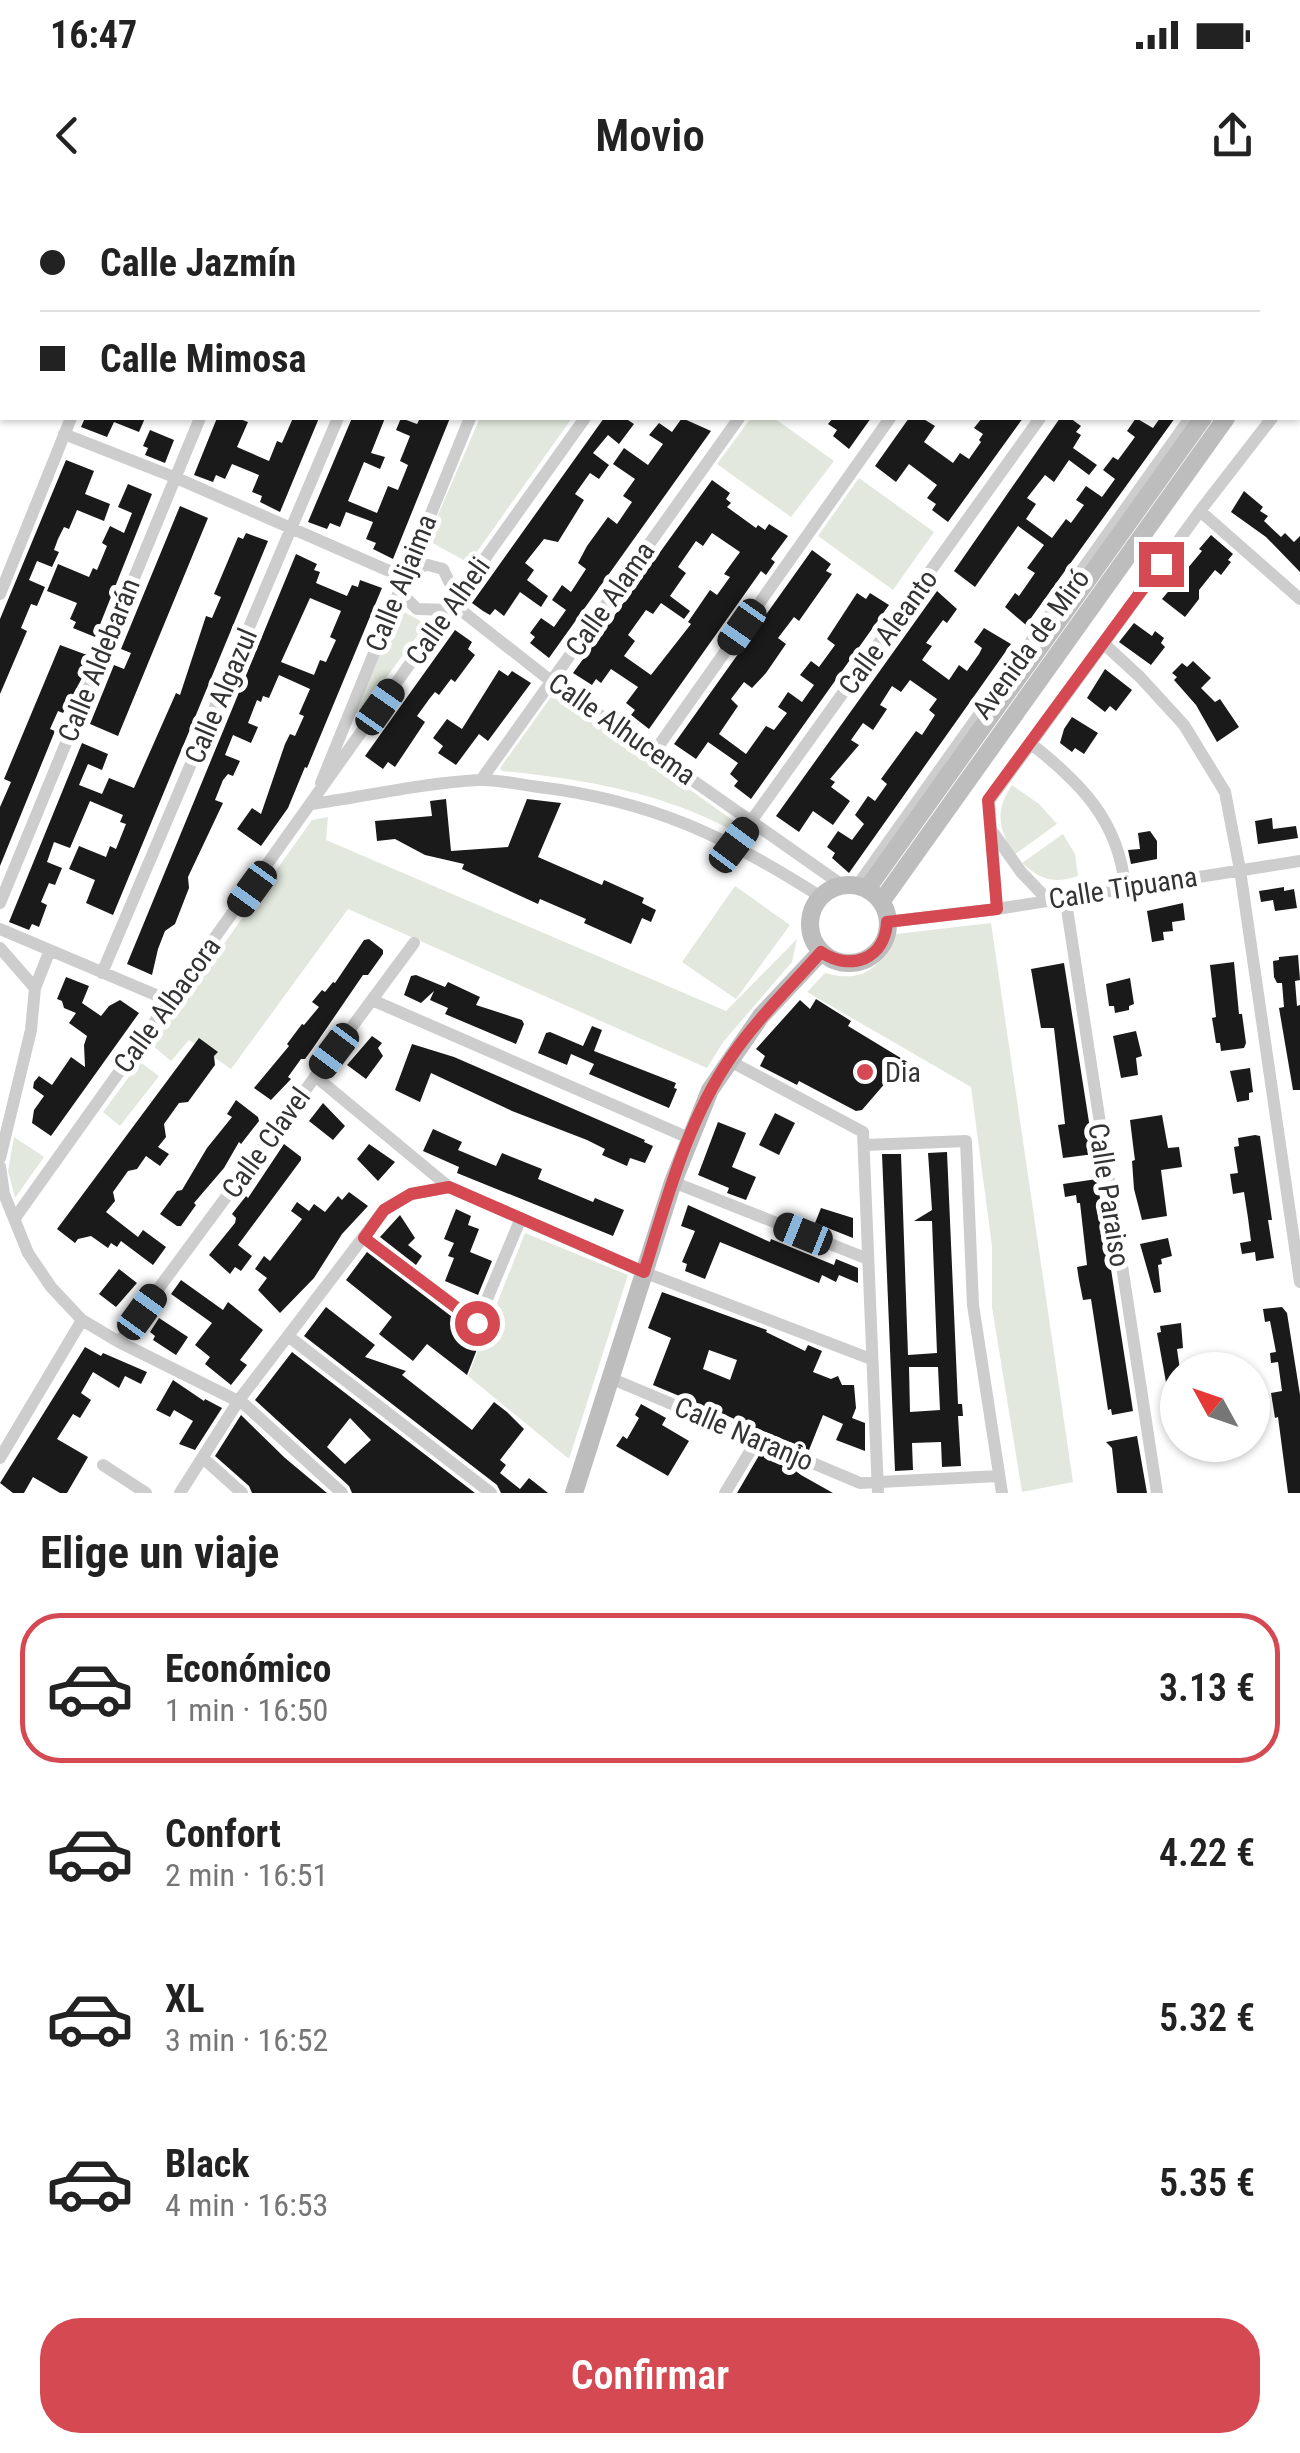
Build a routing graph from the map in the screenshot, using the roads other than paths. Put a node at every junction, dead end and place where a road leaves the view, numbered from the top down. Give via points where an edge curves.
1 (70, 420) edge
2 (199, 420) edge
3 (337, 420) edge
4 (469, 420) edge
5 (584, 420) edge
6 (738, 420) edge
7 (889, 420) edge
8 (1039, 420) edge
9 (1189, 420) edge
10 (1203, 420) edge
11 (1224, 420) edge
12 (1270, 420) edge
13 (64, 434) junction
14 (174, 477) junction
15 (1200, 511) junction
16 (292, 530) junction
17 (404, 576) junction
18 (0, 594) edge
19 (1300, 599) edge
20 (453, 604) junction
21 (1103, 643) junction
22 (551, 681) junction
23 (1030, 744) junction
24 (654, 751) junction
25 (481, 780) junction
26 (312, 804) junction
27 (752, 821) junction
28 (991, 828) junction
29 (734, 845) junction
30 (1300, 861) edge
31 (1240, 870) junction
32 (1125, 887) junction
33 (862, 890) junction
34 (821, 896) junction
35 (1065, 896) junction
36 (1047, 899) junction
37 (0, 903) edge
38 (997, 909) junction
39 (887, 922) junction
40 (0, 929) edge
41 (414, 944) dead end
42 (0, 948) edge
43 (50, 950) junction
44 (821, 952) junction
45 (102, 973) junction
46 (35, 988) junction
47 (372, 1000) junction
48 (170, 1002) junction
49 (728, 1060) junction
50 (315, 1076) junction
51 (689, 1138) junction
52 (865, 1145) junction
53 (0, 1162) edge
54 (673, 1182) junction
55 (449, 1187) junction
56 (15, 1218) junction
57 (521, 1218) junction
58 (364, 1238) junction
59 (868, 1260) junction
60 (644, 1272) junction
61 (1300, 1282) edge
62 (82, 1320) junction
63 (288, 1336) junction
64 (119, 1342) junction
65 (871, 1359) junction
66 (610, 1378) junction
67 (239, 1400) junction
68 (758, 1438) junction
69 (0, 1458) edge
70 (203, 1458) junction
71 (103, 1464) dead end
72 (1000, 1476) junction
73 (877, 1487) edge
74 (857, 1488) edge
75 (146, 1493) edge
76 (180, 1493) edge
77 (242, 1493) edge
78 (342, 1493) edge
79 (491, 1493) edge
80 (574, 1493) edge
81 (725, 1493) edge
82 (1002, 1493) edge
83 (1157, 1493) edge

1 - 13 street
2 - 14 street, Calle Aldebarán
3 - 16 street, Calle Algazul
4 - 17 street, Calle Aljaima
5 - 20 street, Calle Alheli
6 - 22 street, Calle Alama
7 - 24 street
8 - 27 street, Calle Aleanto
9 - 33 street
10 - 33 main road, Avenida de Miró
11 - 33 main road, Avenida de Miró
12 - 15 street
13 - 14 street
13 - 18 street
14 - 16 street
14 - 37 street, Calle Aldebarán
15 - 19 street
15 - 21 street
16 - 17 street
16 - 45 street, Calle Algazul
17 - 20 street via 406,598 417,610
17 - 20 street via 436,566 448,575
17 - 26 street, Calle Aljaima
20 - 22 street, Calle Alhucema
20 - 26 street, Calle Alheli
21 - 23 street
21 - 31 street via 1184,725 1225,792
22 - 24 street, Calle Alhucema
22 - 25 street, Calle Alama
23 - 28 street via 988,800
23 - 32 street via 1100,810 1115,839
24 - 27 street, Calle Alhucema
25 - 26 street
25 - 29 street via 632,803
26 - 48 street, Calle Albacora
27 - 29 street, Calle Aleanto
27 - 33 street, Calle Alhucema
28 - 36 street
28 - 38 street
29 - 34 street
30 - 31 street, Calle Tipuana
31 - 32 street, Calle Tipuana
31 - 61 street
32 - 35 street, Calle Tipuana
33 - 34 main road
33 - 39 main road
34 - 44 main road via 810,930
35 - 36 street, Calle Tipuana
35 - 83 street, Calle Paraiso
36 - 38 street, Calle Tipuana
38 - 39 street, Calle Tipuana
39 - 44 main road via 885,938 868,958 844,963
40 - 43 street
41 - 47 street, Calle Clavel
42 - 46 street
43 - 45 street
43 - 46 street
44 - 49 main road
45 - 48 street
46 - 53 street
47 - 50 street, Calle Clavel
47 - 51 street
48 - 56 street, Calle Albacora
49 - 51 main road
49 - 52 street via 863,1132
50 - 55 street
50 - 64 street, Calle Clavel
51 - 54 main road
52 - 59 street
52 - 72 street via 966,1141 973,1305
53 - 56 street
54 - 59 street
54 - 60 main road
55 - 57 street
55 - 58 street via 411,1194 384,1210
56 - 62 street via 28,1253
57 - 58 street via 477,1323
57 - 60 street
58 - 63 street
59 - 65 street
60 - 65 street
60 - 66 main road
62 - 64 street
62 - 69 street
63 - 67 street
63 - 79 street
64 - 67 street
65 - 73 street
66 - 68 street, Calle Naranjo
66 - 80 main road
67 - 70 street
67 - 78 street
68 - 74 street, Calle Naranjo
68 - 81 street
70 - 76 street
70 - 77 street
71 - 75 street
72 - 73 street, Calle Naranjo
72 - 82 street
73 - 74 street, Calle Naranjo

